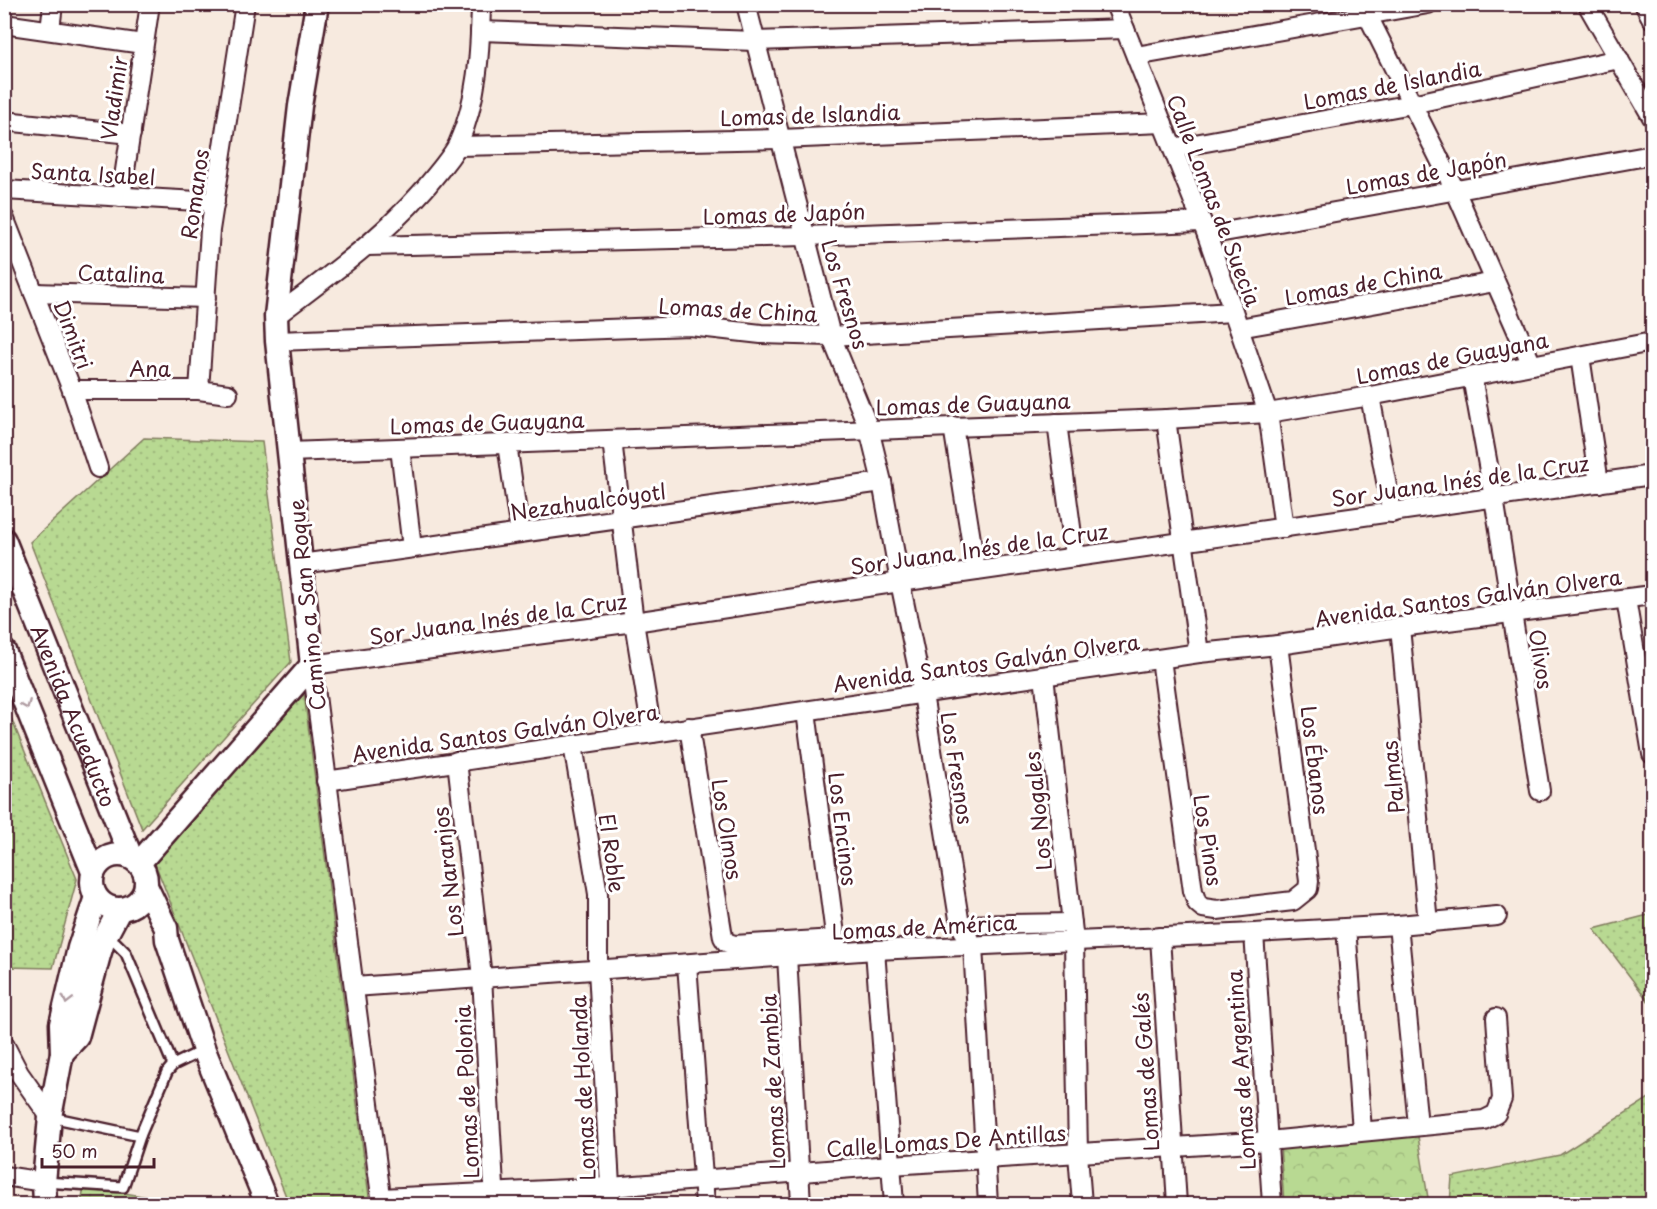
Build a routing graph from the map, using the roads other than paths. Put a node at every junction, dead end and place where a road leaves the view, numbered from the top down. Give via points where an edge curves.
1 (53, 4) edge
2 (150, 4) edge
3 (245, 4) edge
4 (317, 4) edge
5 (481, 4) edge
6 (746, 4) edge
7 (1115, 4) edge
8 (1428, 4) edge
9 (1587, 4) edge
10 (1644, 4) edge
11 (1365, 10) edge
12 (1653, 19) edge
13 (4, 24) edge
14 (1125, 28) junction
15 (50, 30) junction
16 (480, 32) junction
17 (755, 41) junction
18 (143, 44) junction
19 (1136, 56) junction
20 (1619, 59) junction
21 (1412, 104) junction
22 (1653, 117) edge
23 (4, 121) edge
24 (1163, 123) junction
25 (131, 134) junction
26 (780, 139) junction
27 (458, 146) junction
28 (1173, 148) junction
29 (1653, 155) edge
30 (4, 190) edge
31 (1455, 190) junction
32 (121, 197) junction
33 (214, 202) junction
34 (4, 217) edge
35 (1205, 228) junction
36 (805, 236) junction
37 (367, 246) junction
38 (1495, 282) junction
39 (34, 292) junction
40 (206, 298) junction
41 (276, 316) junction
42 (1236, 320) junction
43 (831, 336) junction
44 (277, 341) junction
45 (1653, 342) edge
46 (1580, 356) junction
47 (1532, 365) junction
48 (1472, 377) junction
49 (72, 390) junction
50 (200, 390) junction
51 (228, 394) dead end
52 (1370, 396) junction
53 (1268, 413) junction
54 (1166, 419) junction
55 (1057, 423) junction
56 (953, 426) junction
57 (869, 429) junction
58 (612, 440) junction
59 (507, 444) junction
60 (400, 448) junction
61 (289, 452) junction
62 (98, 468) dead end
63 (1653, 475) edge
64 (882, 482) junction
65 (1599, 483) junction
66 (1494, 498) junction
67 (1392, 513) junction
68 (621, 519) junction
69 (1284, 528) junction
70 (520, 533) junction
71 (4, 540) edge
72 (1183, 542) junction
73 (412, 548) junction
74 (1075, 557) junction
75 (301, 564) junction
76 (976, 571) junction
77 (900, 582) junction
78 (1653, 595) edge
79 (1626, 598) junction
80 (1512, 613) junction
81 (634, 622) junction
82 (1400, 627) junction
83 (1278, 645) junction
84 (4, 651) edge
85 (1199, 653) junction
86 (1161, 659) junction
87 (312, 665) junction
88 (1044, 676) junction
89 (923, 693) junction
90 (806, 711) junction
91 (689, 728) junction
92 (652, 733) junction
93 (573, 745) junction
94 (1653, 754) edge
95 (457, 761) junction
96 (326, 781) junction
97 (1540, 791) dead end
98 (135, 860) junction
99 (93, 872) junction
100 (1309, 881) joint
101 (146, 886) junction
102 (96, 897) junction
103 (125, 908) junction
104 (1497, 916) dead end
105 (1428, 923) junction
106 (960, 925) junction
107 (1398, 925) junction
108 (1346, 928) junction
109 (1073, 932) junction
110 (1254, 933) junction
111 (94, 936) junction
112 (1160, 937) junction
113 (167, 940) junction
114 (836, 946) junction
115 (974, 946) junction
116 (875, 950) junction
117 (787, 956) junction
118 (687, 964) junction
119 (598, 969) junction
120 (482, 977) junction
121 (354, 987) junction
122 (1496, 1018) dead end
123 (4, 1044) edge
124 (204, 1050) junction
125 (173, 1065) junction
126 (12, 1072) edge
127 (50, 1116) junction
128 (1418, 1125) junction
129 (1362, 1130) junction
130 (140, 1136) junction
131 (1268, 1141) junction
132 (1172, 1147) junction
133 (1078, 1154) junction
134 (986, 1159) junction
135 (891, 1165) junction
136 (799, 1172) junction
137 (4, 1176) edge
138 (703, 1179) junction
139 (44, 1193) edge
140 (610, 1196) edge
141 (495, 1199) edge
142 (381, 1201) edge
143 (267, 1204) edge
144 (705, 1204) edge
145 (801, 1204) edge
146 (894, 1204) edge
147 (988, 1204) edge
148 (1082, 1204) edge
149 (1177, 1204) edge
150 (1272, 1204) edge

1 - 15 street
2 - 18 street, Vladimir
3 - 33 street, Romanos
4 - 41 street, Camino a San Roque via 300,106
5 - 16 street
6 - 17 street, Los Fresnos
7 - 14 street, Calle Lomas de Suecia
8 - 11 street
9 - 20 street
10 - 12 street
11 - 19 street
11 - 21 street
13 - 15 street
14 - 17 street
14 - 19 street, Calle Lomas de Suecia
15 - 18 street
16 - 17 street
16 - 27 street via 476,90
17 - 26 street, Los Fresnos
18 - 25 street, Vladimir
19 - 24 street, Calle Lomas de Suecia
20 - 21 street, Lomas de Islandia
20 - 22 street
21 - 28 street, Lomas de Islandia
21 - 31 street
23 - 25 street
24 - 26 street, Lomas de Islandia
24 - 28 street, Calle Lomas de Suecia
25 - 32 street, Vladimir
26 - 27 street, Lomas de Islandia
26 - 36 street, Los Fresnos
27 - 37 street via 428,185
28 - 35 street, Calle Lomas de Suecia
29 - 31 street, Lomas de Japón
30 - 32 street, Santa Isabel
31 - 35 street, Lomas de Japón
31 - 38 street
32 - 33 street, Santa Isabel
33 - 40 street, Romanos
34 - 39 street, Dimitri
35 - 36 street, Lomas de Japón
35 - 42 street, Calle Lomas de Suecia
36 - 37 street, Lomas de Japón
36 - 43 street, Los Fresnos
37 - 41 street
38 - 42 street, Lomas de China
38 - 47 street
39 - 40 street, Catalina
39 - 49 street, Dimitri
40 - 50 street, Romanos
41 - 44 street, Camino a San Roque
42 - 43 street, Lomas de China
42 - 53 street, Calle Lomas de Suecia
43 - 44 street, Lomas de China via 690,326
43 - 57 street, Los Fresnos
44 - 61 street, Camino a San Roque
45 - 46 street, Lomas de Guayana
46 - 47 street, Lomas de Guayana
46 - 65 street
47 - 48 street, Lomas de Guayana
48 - 52 street, Lomas de Guayana
48 - 66 street, Olivos
49 - 50 street, Ana
49 - 62 street, Dimitri
50 - 51 street, Ana
52 - 53 street, Lomas de Guayana
52 - 67 street
53 - 54 street, Lomas de Guayana
53 - 69 street, Calle Lomas de Suecia
54 - 55 street, Lomas de Guayana
54 - 72 street
55 - 56 street, Lomas de Guayana
55 - 74 street
56 - 57 street, Lomas de Guayana
56 - 76 street
57 - 58 street, Lomas de Guayana
57 - 64 street, Los Fresnos
58 - 59 street, Lomas de Guayana
58 - 68 street
59 - 60 street, Lomas de Guayana
59 - 70 street
60 - 61 street, Lomas de Guayana
60 - 73 street
61 - 75 street, Camino a San Roque
63 - 65 street, Sor Juana Inés de la Cruz
64 - 68 street, Nezahualcóyotl
64 - 77 street, Los Fresnos
65 - 66 street, Sor Juana Inés de la Cruz
66 - 67 street, Sor Juana Inés de la Cruz
66 - 80 street, Olivos
67 - 69 street, Sor Juana Inés de la Cruz
68 - 70 street, Nezahualcóyotl
68 - 81 street
69 - 72 street, Sor Juana Inés de la Cruz
70 - 73 street, Nezahualcóyotl
71 - 98 street, Avenida Acueducto
72 - 74 street, Sor Juana Inés de la Cruz
72 - 85 street
73 - 75 street, Nezahualcóyotl
74 - 76 street, Sor Juana Inés de la Cruz
75 - 87 street, Camino a San Roque
76 - 77 street, Sor Juana Inés de la Cruz
77 - 81 street, Sor Juana Inés de la Cruz
77 - 89 street, Los Fresnos
78 - 79 street, Avenida Santos Galván Olvera
79 - 80 street, Avenida Santos Galván Olvera
79 - 94 street
80 - 82 street, Avenida Santos Galván Olvera
80 - 97 street, Olivos
81 - 87 street, Sor Juana Inés de la Cruz
81 - 92 street
82 - 83 street, Avenida Santos Galván Olvera
82 - 105 street, Palmas
83 - 85 street, Avenida Santos Galván Olvera
83 - 100 street, Los Ébanos
84 -> 99 street, Avenida Acueducto
85 - 86 street, Avenida Santos Galván Olvera
86 - 88 street, Avenida Santos Galván Olvera
86 - 100 street, Los Pinos via 1197,903 1217,910 1293,901 1308,889
87 - 96 street, Camino a San Roque
87 - 98 street
88 - 89 street, Avenida Santos Galván Olvera
88 - 109 street, Los Nogales
89 - 90 street, Avenida Santos Galván Olvera
89 - 106 street, Los Fresnos
90 - 91 street, Avenida Santos Galván Olvera
90 - 114 street, Los Encinos
91 - 92 street, Avenida Santos Galván Olvera
91 - 114 street, Los Olmos via 726,942
92 - 93 street, Avenida Santos Galván Olvera
93 - 95 street, Avenida Santos Galván Olvera
93 - 119 street, El Roble via 598,894
95 - 96 street, Avenida Santos Galván Olvera
95 - 120 street, Los Naranjos
96 - 121 street, Camino a San Roque
98 - 99 street via 113,855
98 - 101 street via 144,870
99 - 102 street
101 - 103 street via 143,896
101 - 113 street via 166,928
102 - 103 street via 111,908
102 - 111 street
103 - 111 street
103 - 113 street
104 - 105 street, Lomas de América
105 - 107 street, Lomas de América
106 - 109 street
106 - 115 street, Los Fresnos
107 - 108 street, Lomas de América
107 - 128 street
108 - 110 street, Lomas de América
108 - 129 street
109 - 112 street, Lomas de América
109 - 115 street, Lomas de América
109 - 133 street, Los Nogales
110 - 112 street, Lomas de América
110 - 131 street, Lomas de Argentina
111 - 125 lane via 115,942 126,953
111 - 127 street via 77,1037 62,1053
112 - 132 street, Lomas de Galés
113 - 124 street
114 - 116 street, Lomas de América
114 - 117 street, Lomas de América
115 - 116 street, Lomas de América
115 - 134 street
116 - 135 street
117 - 118 street, Lomas de América
117 - 136 street, Lomas de Zambia
118 - 119 street, Lomas de América
118 - 138 street
119 - 120 street, Lomas de América
119 - 140 street, Lomas de Holanda
120 - 121 street, Lomas de América
120 - 141 street, Lomas de Polonia
121 - 142 street, Camino a San Roque
122 - 128 street, Calle Lomas De Antillas via 1502,1099 1496,1114 1484,1120
123 - 126 street
124 - 125 lane
124 - 143 street
125 - 130 lane via 161,1083
126 - 127 street
127 - 130 lane
127 - 139 street
128 - 129 street, Calle Lomas De Antillas
129 - 131 street, Calle Lomas De Antillas
130 - 139 lane via 123,1187
131 - 132 street, Calle Lomas De Antillas
131 - 150 street, Lomas de Argentina
132 - 133 street, Calle Lomas De Antillas
132 - 149 street, Lomas de Galés
133 - 134 street, Calle Lomas De Antillas
133 - 148 street, Los Nogales
134 - 135 street, Calle Lomas De Antillas
134 - 147 street
135 - 136 street, Calle Lomas De Antillas
135 - 146 street
136 - 138 street, Calle Lomas De Antillas
136 - 145 street, Lomas de Zambia
137 - 139 street
138 - 140 street, Calle Lomas De Antillas
138 - 144 street
140 - 141 street, Calle Lomas De Antillas
141 - 142 street, Calle Lomas De Antillas

